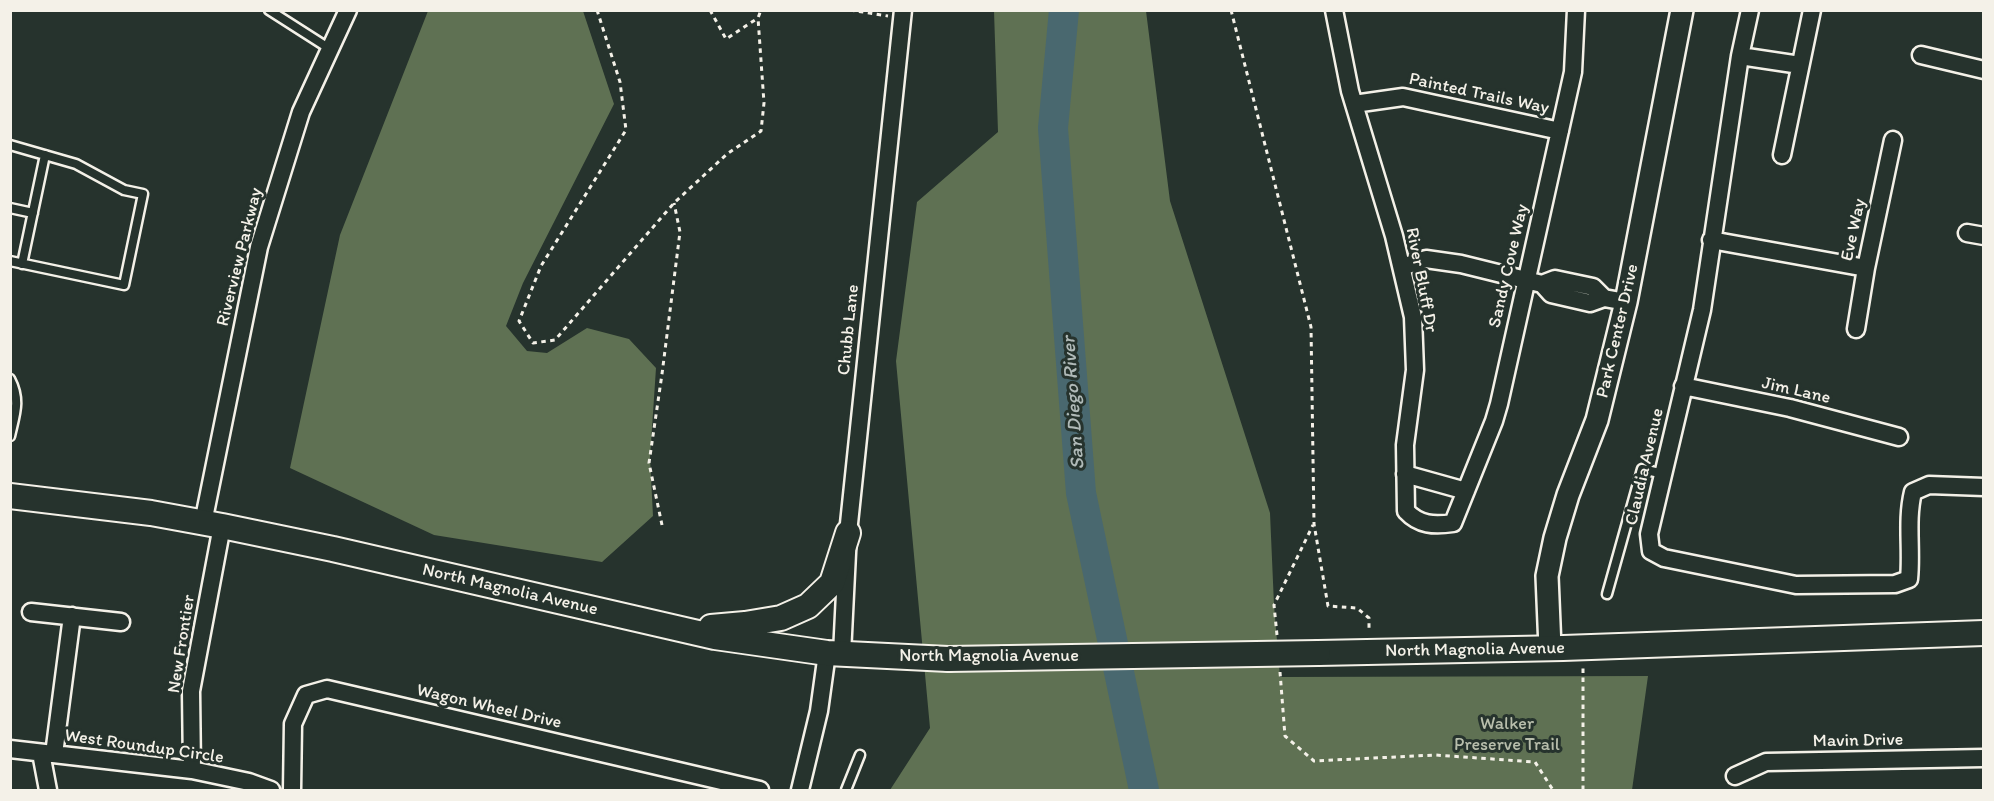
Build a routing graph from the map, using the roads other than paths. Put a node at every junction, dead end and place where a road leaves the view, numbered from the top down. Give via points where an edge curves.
1 (269, 10) edge
2 (348, 10) edge
3 (1334, 10) edge
4 (1576, 10) edge
5 (1682, 10) edge
6 (1750, 10) edge
7 (1812, 10) edge
8 (902, 14) edge
9 (330, 49) junction
10 (1921, 55) dead end
11 (1740, 56) junction
12 (1800, 65) junction
13 (1983, 70) edge
14 (1354, 104) junction
15 (1560, 131) junction
16 (1893, 140) dead end
17 (10, 145) edge
18 (45, 155) junction
19 (1782, 155) dead end
20 (10, 208) edge
21 (33, 213) junction
22 (1712, 240) junction
23 (10, 261) edge
24 (22, 264) junction
25 (1402, 267) junction
26 (1866, 268) junction
27 (1534, 282) junction
28 (1626, 302) junction
29 (1856, 328) dead end
30 (10, 379) edge
31 (1683, 386) junction
32 (10, 436) edge
33 (1899, 437) dead end
34 (1405, 474) junction
35 (1664, 474) junction
36 (1983, 487) edge
37 (1466, 491) junction
38 (10, 496) edge
39 (1453, 523) joint
40 (212, 524) junction
41 (848, 533) junction
42 (1607, 594) dead end
43 (31, 612) dead end
44 (72, 616) junction
45 (121, 622) dead end
46 (679, 630) junction
47 (1983, 633) edge
48 (1550, 648) junction
49 (834, 653) junction
50 (10, 749) edge
51 (47, 754) junction
52 (860, 755) dead end
53 (1983, 758) edge
54 (192, 770) junction
55 (1735, 776) dead end
56 (48, 790) edge
57 (271, 790) edge
58 (292, 790) edge
59 (760, 790) edge
60 (800, 790) edge
61 (846, 790) edge

1 - 9 lane
2 - 9 street, Riverview Parkway
3 - 14 street, River Bluff Dr
4 - 15 street, Sandy Cove Way via 1573,72
5 - 28 street, Park Center Drive
6 - 11 street, Claudia Avenue
7 - 12 street
8 - 41 street, Chubb Lane
9 - 40 street, Riverview Parkway via 301,112 260,247
10 - 13 street
11 - 12 street
11 - 22 street, Claudia Avenue
12 - 19 street
14 - 15 street, Painted Trails Way via 1403,97
14 - 25 street, River Bluff Dr
15 - 27 street, Sandy Cove Way
16 - 26 street, Eve Way
17 - 18 lane
18 - 21 lane
18 - 24 lane via 76,164 124,190 143,194 124,285
20 - 21 lane
21 - 24 lane
22 - 26 street
22 - 31 street, Claudia Avenue via 1702,310
23 - 24 lane
25 - 27 street via 1426,259
25 - 34 street, River Bluff Dr via 1413,317 1415,370
26 - 29 street, Eve Way
27 - 28 street via 1555,279 1593,287 1604,298
27 - 37 street, Sandy Cove Way via 1494,421
28 - 48 street, Park Center Drive via 1597,420 1555,538 1547,576
30 - 32 lane via 18,402
31 - 33 street, Jim Lane via 1790,408
31 - 35 street, Claudia Avenue
34 - 37 street
34 - 39 street, River Bluff Dr via 1406,511 1413,519 1424,524
35 - 36 street, Claudia Avenue via 1649,534 1651,551 1664,558 1796,585 1895,584 1909,579 1912,492 1929,485
35 - 42 lane via 1642,469
37 - 39 street, Sandy Cove Way
38 - 40 main road, North Magnolia Avenue
40 - 46 main road, North Magnolia Avenue
40 - 54 street, New Frontier via 191,691
41 - 46 main road via 832,583 808,606 781,618
41 - 49 street, Chubb Lane
43 - 44 street
44 - 45 street
44 - 51 street
46 - 49 main road, North Magnolia Avenue
47 - 48 main road, North Magnolia Avenue
48 - 49 main road, North Magnolia Avenue, bridge via 948,659
49 - 60 street, Chubb Lane
50 - 51 street, West Roundup Circle
51 - 54 street, West Roundup Circle
51 - 56 street
52 - 61 lane
53 - 55 street, Mavin Drive via 1766,762
54 - 57 street, West Roundup Circle
58 - 59 street, Wagon Wheel Drive via 293,724 306,695 327,689

